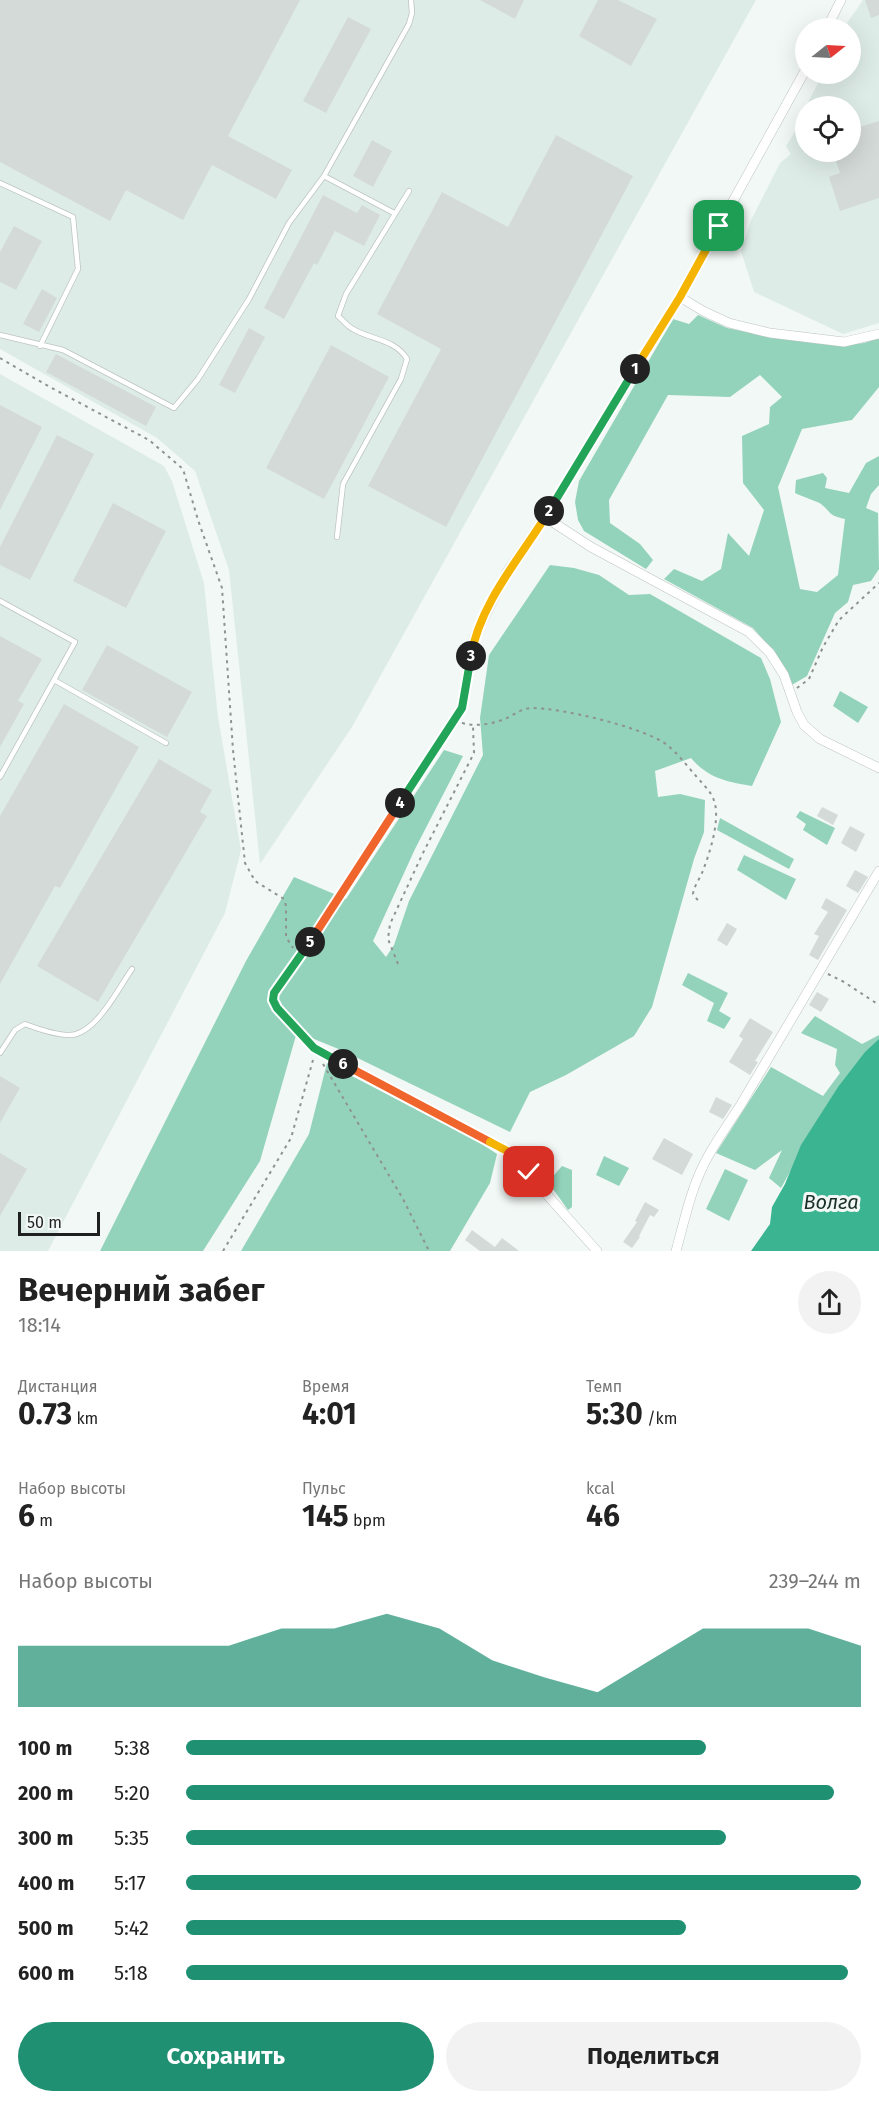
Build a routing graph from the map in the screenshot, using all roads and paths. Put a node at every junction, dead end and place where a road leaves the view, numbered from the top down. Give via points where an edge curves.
1 (411, 0) edge
2 (841, 0) edge
3 (832, 18) edge
4 (798, 84) edge
5 (324, 176) junction
6 (0, 183) edge
7 (409, 191) dead end
8 (394, 213) junction
9 (680, 297) junction
10 (879, 334) edge
11 (0, 336) edge
12 (40, 346) junction
13 (0, 358) edge
14 (545, 517) junction
15 (337, 537) dead end
16 (879, 583) edge
17 (0, 601) edge
18 (54, 680) junction
19 (790, 693) junction
20 (454, 720) junction
21 (473, 726) junction
22 (166, 743) dead end
23 (879, 768) edge
24 (0, 775) edge
25 (879, 871) edge
26 (700, 903) dead end
27 (300, 957) junction
28 (398, 964) dead end
29 (132, 969) dead end
30 (820, 970) junction
31 (879, 1005) edge
32 (314, 1048) junction
33 (0, 1053) edge
34 (223, 1251) edge
35 (429, 1251) edge
36 (597, 1251) edge
37 (676, 1251) edge

1 - 5 lane via 409,24
2 - 3 street
4 - 9 street
5 - 8 lane
5 - 12 lane via 289,223 249,299 198,379 174,408 63,350
6 - 12 lane via 73,217 78,269
7 - 8 lane
8 - 15 lane via 346,294 338,316 352,329 402,350 407,359 343,484
9 - 10 street via 729,323 770,333 844,342
9 - 14 street
11 - 12 lane
13 - 27 path via 149,440 183,469 222,588 245,863 255,881 284,899 286,937
14 - 19 street via 591,547 749,632 770,653
14 - 20 street via 507,572 474,638 462,708
16 - 19 path via 839,620 809,679
17 - 18 lane via 75,642
18 - 22 lane
18 - 24 lane
19 - 23 street via 810,731
20 - 21 path
20 - 27 street
21 - 26 path via 533,708 639,731 662,741 714,797 714,829 693,894
21 - 28 path via 474,753 390,924 388,939
25 - 30 street
27 - 32 street via 273,1000
29 - 33 lane via 96,1022 87,1028 68,1035 25,1024 15,1030
30 - 31 path
30 - 37 street via 704,1164
32 - 34 path via 291,1138
32 - 35 path via 403,1199
32 - 36 street via 509,1152

